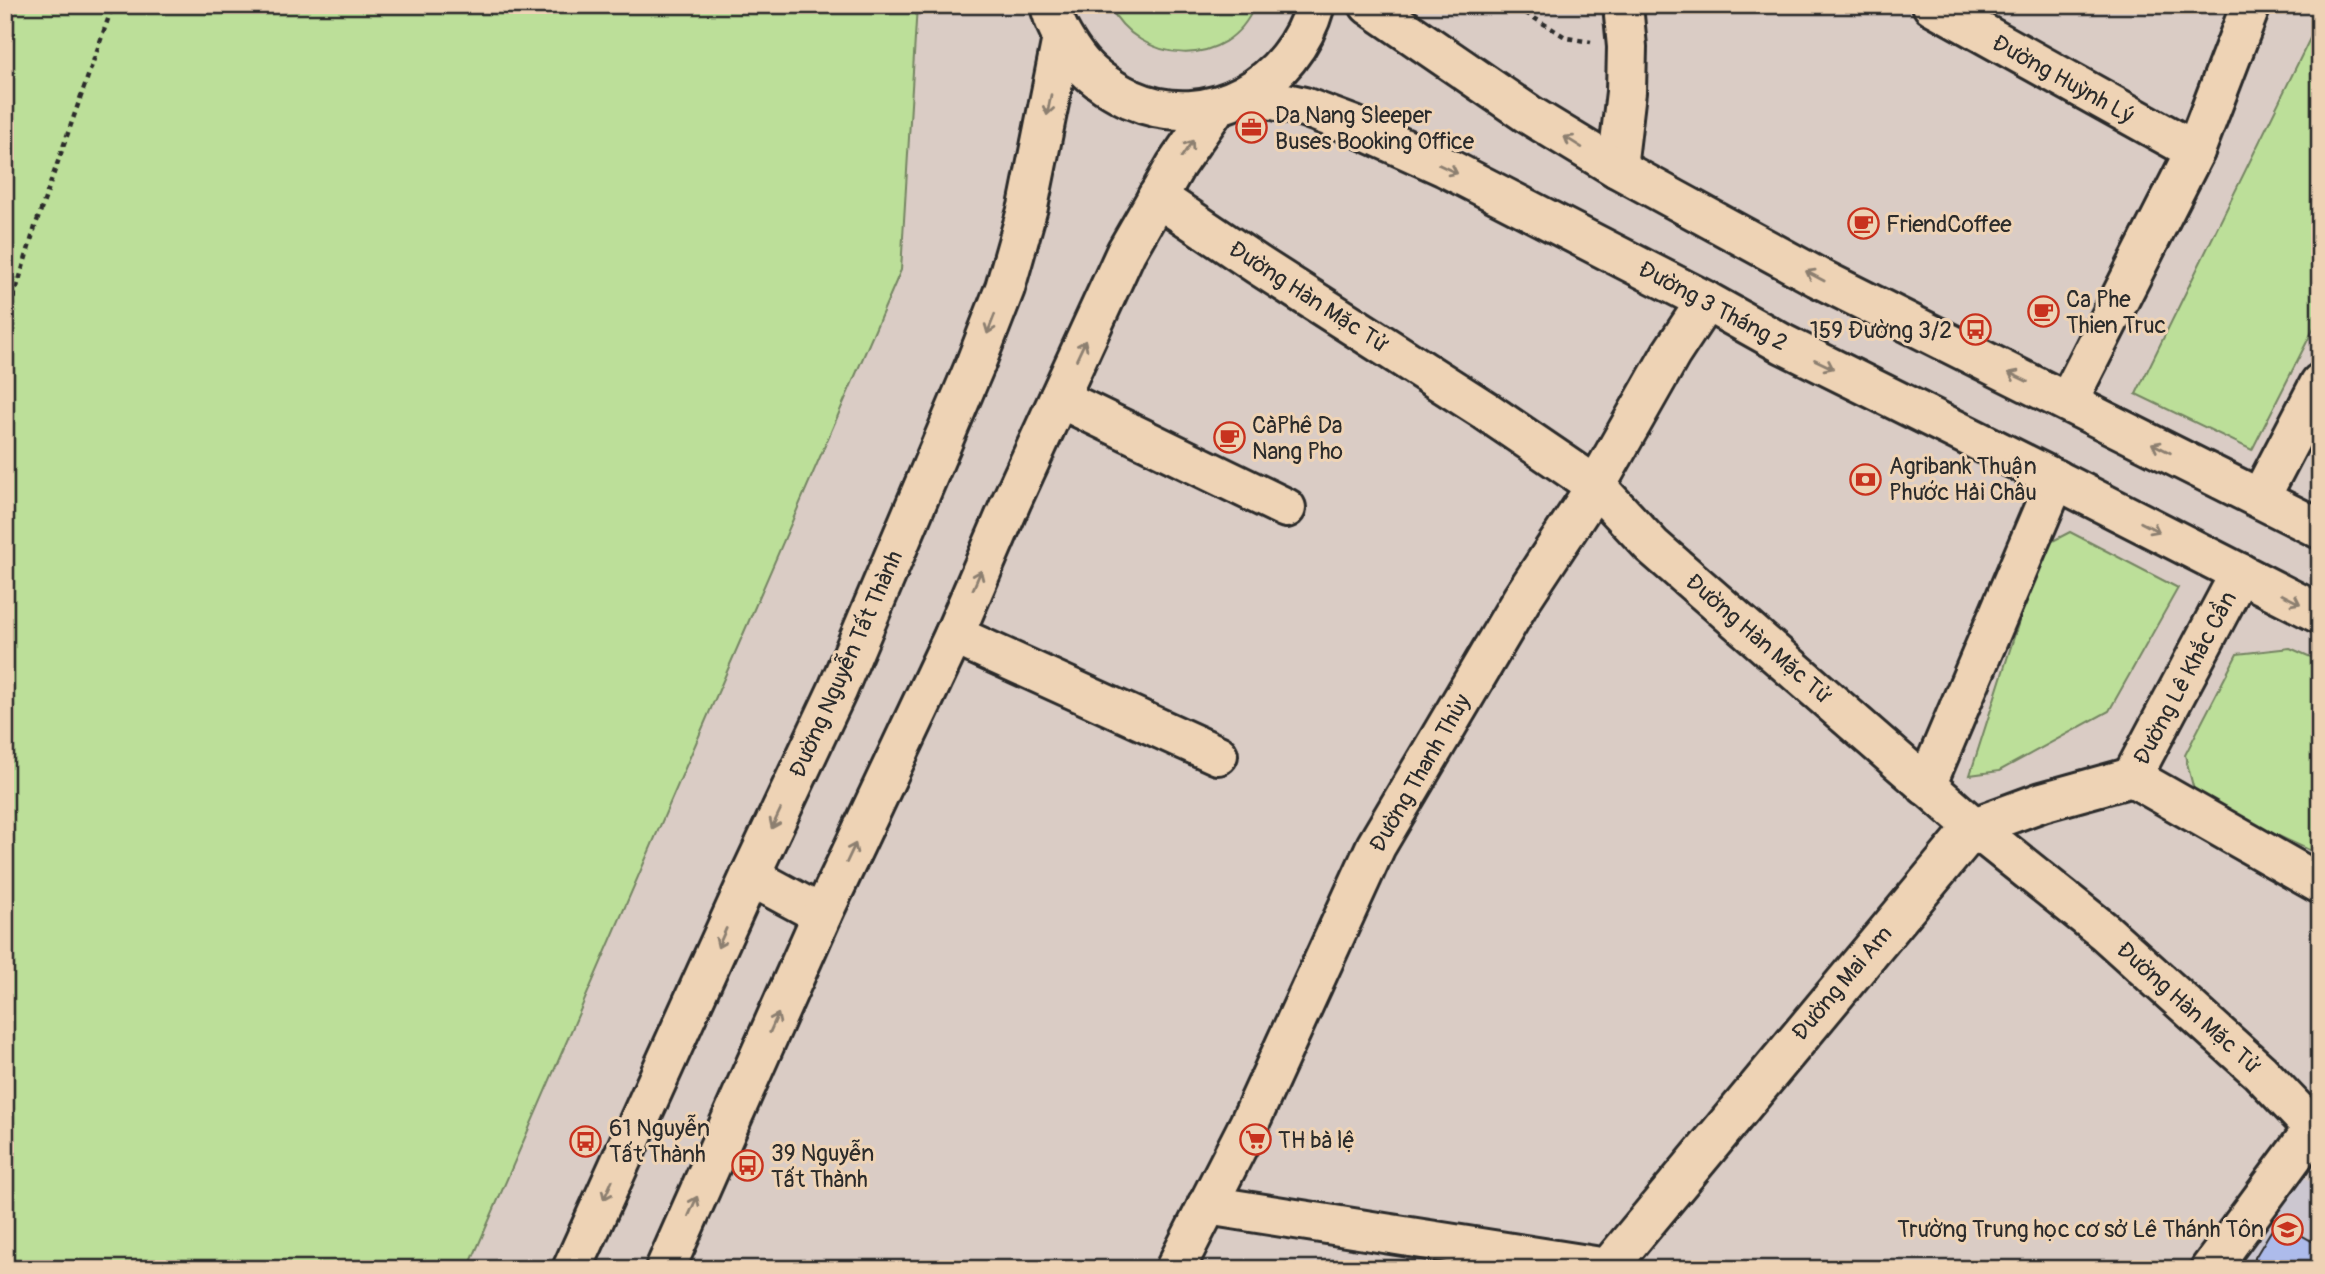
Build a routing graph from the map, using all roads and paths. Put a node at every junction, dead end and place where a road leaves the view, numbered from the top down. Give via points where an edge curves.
1 (113, 5) edge
2 (1315, 5) edge
3 (1368, 5) edge
4 (1519, 5) edge
5 (1623, 5) edge
6 (1932, 5) edge
7 (2251, 5) edge
8 (1056, 22) edge
9 (1626, 47) junction
10 (1232, 100) junction
11 (2195, 151) junction
12 (1617, 168) junction
13 (1157, 197) junction
14 (1706, 301) junction
15 (5, 327) edge
16 (2320, 383) edge
17 (1059, 398) junction
18 (2068, 401) junction
19 (2063, 482) junction
20 (1596, 486) junction
21 (2260, 498) junction
22 (1286, 508) dead end
23 (2320, 529) edge
24 (2240, 573) junction
25 (2320, 614) edge
26 (954, 635) junction
27 (1218, 755) dead end
28 (2132, 777) junction
29 (1926, 786) junction
30 (1974, 827) junction
31 (750, 876) junction
32 (2320, 884) edge
33 (822, 915) junction
34 (2317, 1131) edge
35 (1207, 1205) junction
36 (672, 1267) edge
37 (1607, 1268) edge
38 (572, 1269) edge
39 (1175, 1269) edge
40 (2210, 1269) edge

1 - 15 path
2 - 10 street via 1301,42 1278,71
12 -> 3 street via 1528,114
4 - 9 path via 1567,38
5 - 9 street
6 - 11 street, Đường Huỳnh Lý
7 - 11 street
8 - 10 street via 1084,67 1111,90 1145,105 1181,110
8 -> 31 street, Đường Nguyễn Tất Thành via 1028,207 1005,288 837,691
9 - 12 street
13 -> 10 street via 1176,165
10 -> 14 street, Đường 3 Tháng 2 via 1304,107 1364,130
11 - 18 street
18 -> 12 street via 1817,277
17 -> 13 street via 1126,252
13 - 20 street, Đường Hàn Mặc Tử
14 -> 19 street, Đường 3 Tháng 2 via 1783,344
14 - 20 street, Đường Thanh Thủy
16 - 21 street
17 - 22 street
26 -> 17 street
21 -> 18 street
19 -> 24 street, Đường 3 Tháng 2
19 - 29 street
20 - 29 street, Đường Hàn Mặc Tử via 1652,546
20 - 35 street, Đường Thanh Thủy via 1523,597 1376,846
21 - 23 street
24 -> 25 street, Đường 3 Tháng 2
24 - 28 street, Đường Lê Khắc Cần
26 - 27 street
33 -> 26 street
28 - 30 street
28 - 32 street, Đường Lê Khắc Cần
29 - 30 street, Đường Hàn Mặc Tử
30 - 34 street, Đường Hàn Mặc Tử via 2105,932 2260,1072
30 - 37 street, Đường Mai Am
31 - 33 street
31 -> 38 street, Đường Nguyễn Tất Thành
36 -> 33 street
34 - 40 street
35 - 37 street
35 - 39 street, Đường Thanh Thủy

